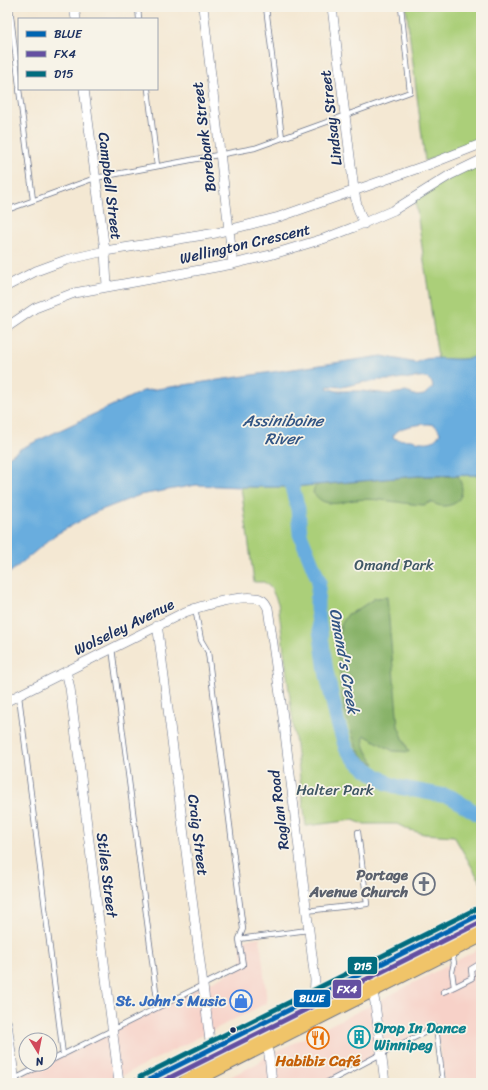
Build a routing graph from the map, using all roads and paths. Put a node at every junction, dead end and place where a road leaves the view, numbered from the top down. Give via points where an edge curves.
1 (10, 7) edge
2 (74, 7) edge
3 (138, 7) edge
4 (203, 7) edge
5 (266, 7) edge
6 (332, 7) edge
7 (401, 7) edge
8 (76, 18) edge
9 (139, 18) edge
10 (18, 79) edge
11 (19, 90) edge
12 (84, 90) edge
13 (148, 90) edge
14 (345, 116) junction
15 (282, 138) junction
16 (481, 144) edge
17 (220, 155) junction
18 (481, 160) edge
19 (157, 166) junction
20 (95, 178) junction
21 (354, 190) junction
22 (32, 200) junction
23 (7, 210) edge
24 (364, 224) junction
25 (229, 229) junction
26 (105, 251) junction
27 (234, 264) junction
28 (7, 286) edge
29 (107, 286) junction
30 (7, 327) edge
31 (261, 599) joint
32 (195, 608) junction
33 (157, 625) junction
34 (112, 648) junction
35 (66, 671) junction
36 (19, 696) junction
37 (7, 702) edge
38 (358, 832) dead end
39 (306, 911) junction
40 (481, 914) edge
41 (308, 930) junction
42 (481, 934) edge
43 (240, 939) junction
44 (452, 949) junction
45 (481, 963) edge
46 (368, 970) junction
47 (203, 985) junction
48 (454, 988) junction
49 (372, 990) junction
50 (443, 992) dead end
51 (314, 998) junction
52 (158, 1007) junction
53 (313, 1020) junction
54 (7, 1023) edge
55 (112, 1030) junction
56 (266, 1043) junction
57 (211, 1049) junction
58 (381, 1054) junction
59 (63, 1055) junction
60 (58, 1057) edge
61 (29, 1072) edge
62 (170, 1076) edge
63 (12, 1081) edge
64 (119, 1083) edge
65 (143, 1083) edge
66 (186, 1083) edge
67 (272, 1083) edge
68 (328, 1083) edge
69 (385, 1083) edge
70 (443, 1083) edge

1 - 10 lane
2 - 8 street
3 - 9 lane
4 - 17 street, Borebank Street
5 - 15 lane
6 - 14 street, Lindsay Street
7 - 14 lane via 410,92
11 - 22 lane
12 - 20 street, Campbell Street
13 - 19 lane
14 - 15 lane
14 - 21 street, Lindsay Street
15 - 17 lane via 255,148
16 - 21 street, Wellington Crescent
17 - 19 lane
17 - 25 street, Borebank Street
18 - 24 street, Wellington Crescent via 450,175 394,210
19 - 20 lane
20 - 22 lane
20 - 26 street, Campbell Street
21 - 24 street, Lindsay Street
21 - 25 street, Wellington Crescent via 299,211
22 - 23 lane
24 - 27 street, Wellington Crescent via 306,245
25 - 26 street, Wellington Crescent
25 - 27 street, Borebank Street
26 - 28 street, Wellington Crescent via 66,260 36,271
26 - 29 street, Campbell Street
27 - 29 street, Wellington Crescent
29 - 30 street, Wellington Crescent via 74,293 44,304
31 - 32 street, Wolseley Avenue via 248,598
31 - 39 street, Raglan Road via 268,608
32 - 33 street, Wolseley Avenue
32 - 43 lane via 201,640 208,652 243,929
33 - 34 street, Wolseley Avenue
33 - 47 street, Craig Street
34 - 35 street, Wolseley Avenue
34 - 52 lane
35 - 36 street, Wolseley Avenue
35 - 55 street, Stiles Street
36 - 37 street, Wolseley Avenue
36 - 59 lane
38 - 39 lane via 367,904
39 - 41 street, Raglan Road
40 - 46 highway
41 - 43 lane
41 - 51 street, Raglan Road via 315,980
42 - 44 highway
43 - 47 lane via 242,965
44 - 48 lane
44 - 49 highway
45 - 48 lane via 471,969 472,978
46 - 49 street
46 - 51 highway
47 - 52 lane
47 - 57 street, Craig Street
48 - 50 lane
49 - 53 highway
49 - 58 street
51 - 53 street, Raglan Road
51 - 57 highway
52 - 55 lane
53 - 56 highway
54 - 63 street
55 - 59 lane
55 - 64 street, Stiles Street
56 - 66 highway
56 - 67 street
57 - 62 highway
58 - 68 lane
58 - 69 street
58 - 70 lane via 436,1027
59 - 60 lane
61 - 63 lane
62 - 65 highway

